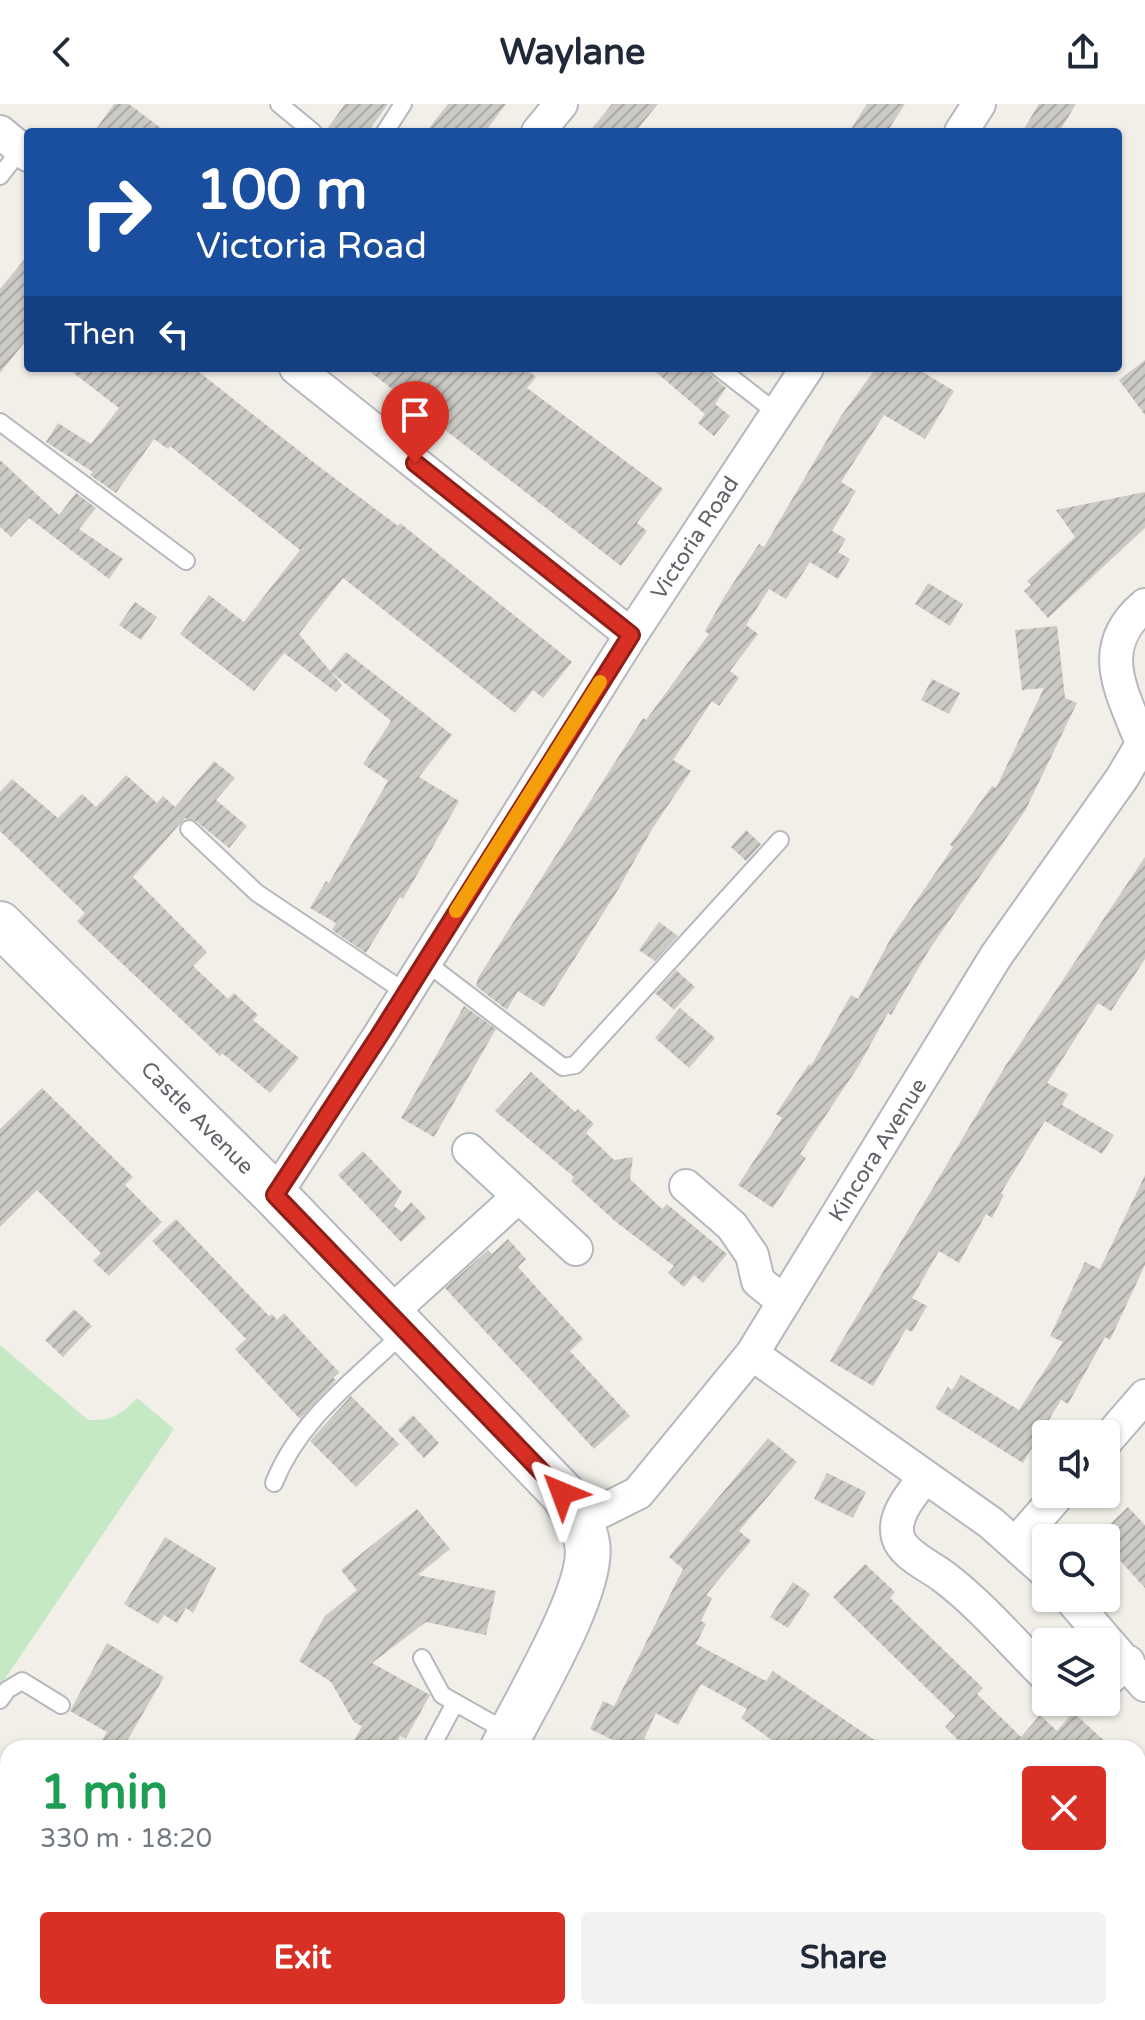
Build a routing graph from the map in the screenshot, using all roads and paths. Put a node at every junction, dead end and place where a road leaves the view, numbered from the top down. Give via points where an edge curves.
1 (279, 104) edge
2 (403, 104) edge
3 (561, 104) edge
4 (979, 104) edge
5 (308, 128) edge
6 (388, 128) edge
7 (541, 128) edge
8 (964, 128) edge
9 (16, 145) edge
10 (0, 176) edge
11 (301, 372) edge
12 (724, 372) edge
13 (804, 372) edge
14 (777, 413) junction
15 (0, 422) edge
16 (186, 561) dead end
17 (1145, 605) edge
18 (631, 635) junction
19 (1144, 741) edge
20 (189, 829) dead end
21 (780, 840) dead end
22 (0, 924) edge
23 (424, 961) junction
24 (405, 992) junction
25 (469, 1150) dead end
26 (686, 1186) dead end
27 (275, 1195) junction
28 (519, 1196) junction
29 (576, 1249) dead end
30 (784, 1302) junction
31 (397, 1323) junction
32 (752, 1354) junction
33 (1145, 1396) edge
34 (1120, 1425) edge
35 (925, 1477) junction
36 (274, 1483) dead end
37 (1047, 1508) edge
38 (578, 1518) junction
39 (1016, 1543) junction
40 (1032, 1558) edge
41 (1080, 1612) edge
42 (422, 1658) dead end
43 (1032, 1662) edge
44 (1126, 1676) edge
45 (0, 1700) edge
46 (455, 1703) junction
47 (61, 1705) dead end
48 (435, 1740) edge
49 (505, 1740) edge
50 (506, 1740) edge

1 - 5 lane
2 - 6 lane
3 - 7 street
4 - 8 street
9 - 10 lane
11 - 18 street
12 - 14 lane
13 - 14 street, Victoria Road
14 - 18 street, Victoria Road
15 - 16 lane
17 - 19 street, Kincora Avenue via 1120,633 1114,657 1119,685
18 - 23 street, Victoria Road
19 - 30 street, Kincora Avenue via 996,956
20 - 24 lane via 257,893
21 - 23 lane via 575,1065 563,1067
22 - 27 street, Castle Avenue
23 - 24 street, Victoria Road
24 - 27 street, Victoria Road
25 - 28 street
26 - 30 street via 732,1226 752,1255 758,1281
27 - 31 street, Castle Avenue
28 - 29 street
28 - 31 street
30 - 32 street, Kincora Avenue
31 - 36 lane via 308,1424
31 - 38 street, Castle Avenue via 562,1493
32 - 35 street
32 - 38 street, Kincora Avenue via 638,1493
33 - 34 street
35 - 39 street
35 - 43 street via 902,1509 898,1537 904,1548 947,1579
37 - 39 street
38 - 50 street, Castle Avenue via 588,1543 587,1577
39 - 40 street
41 - 44 street
42 - 46 lane via 442,1695
45 - 47 lane via 22,1681
46 - 48 lane
46 - 49 lane

